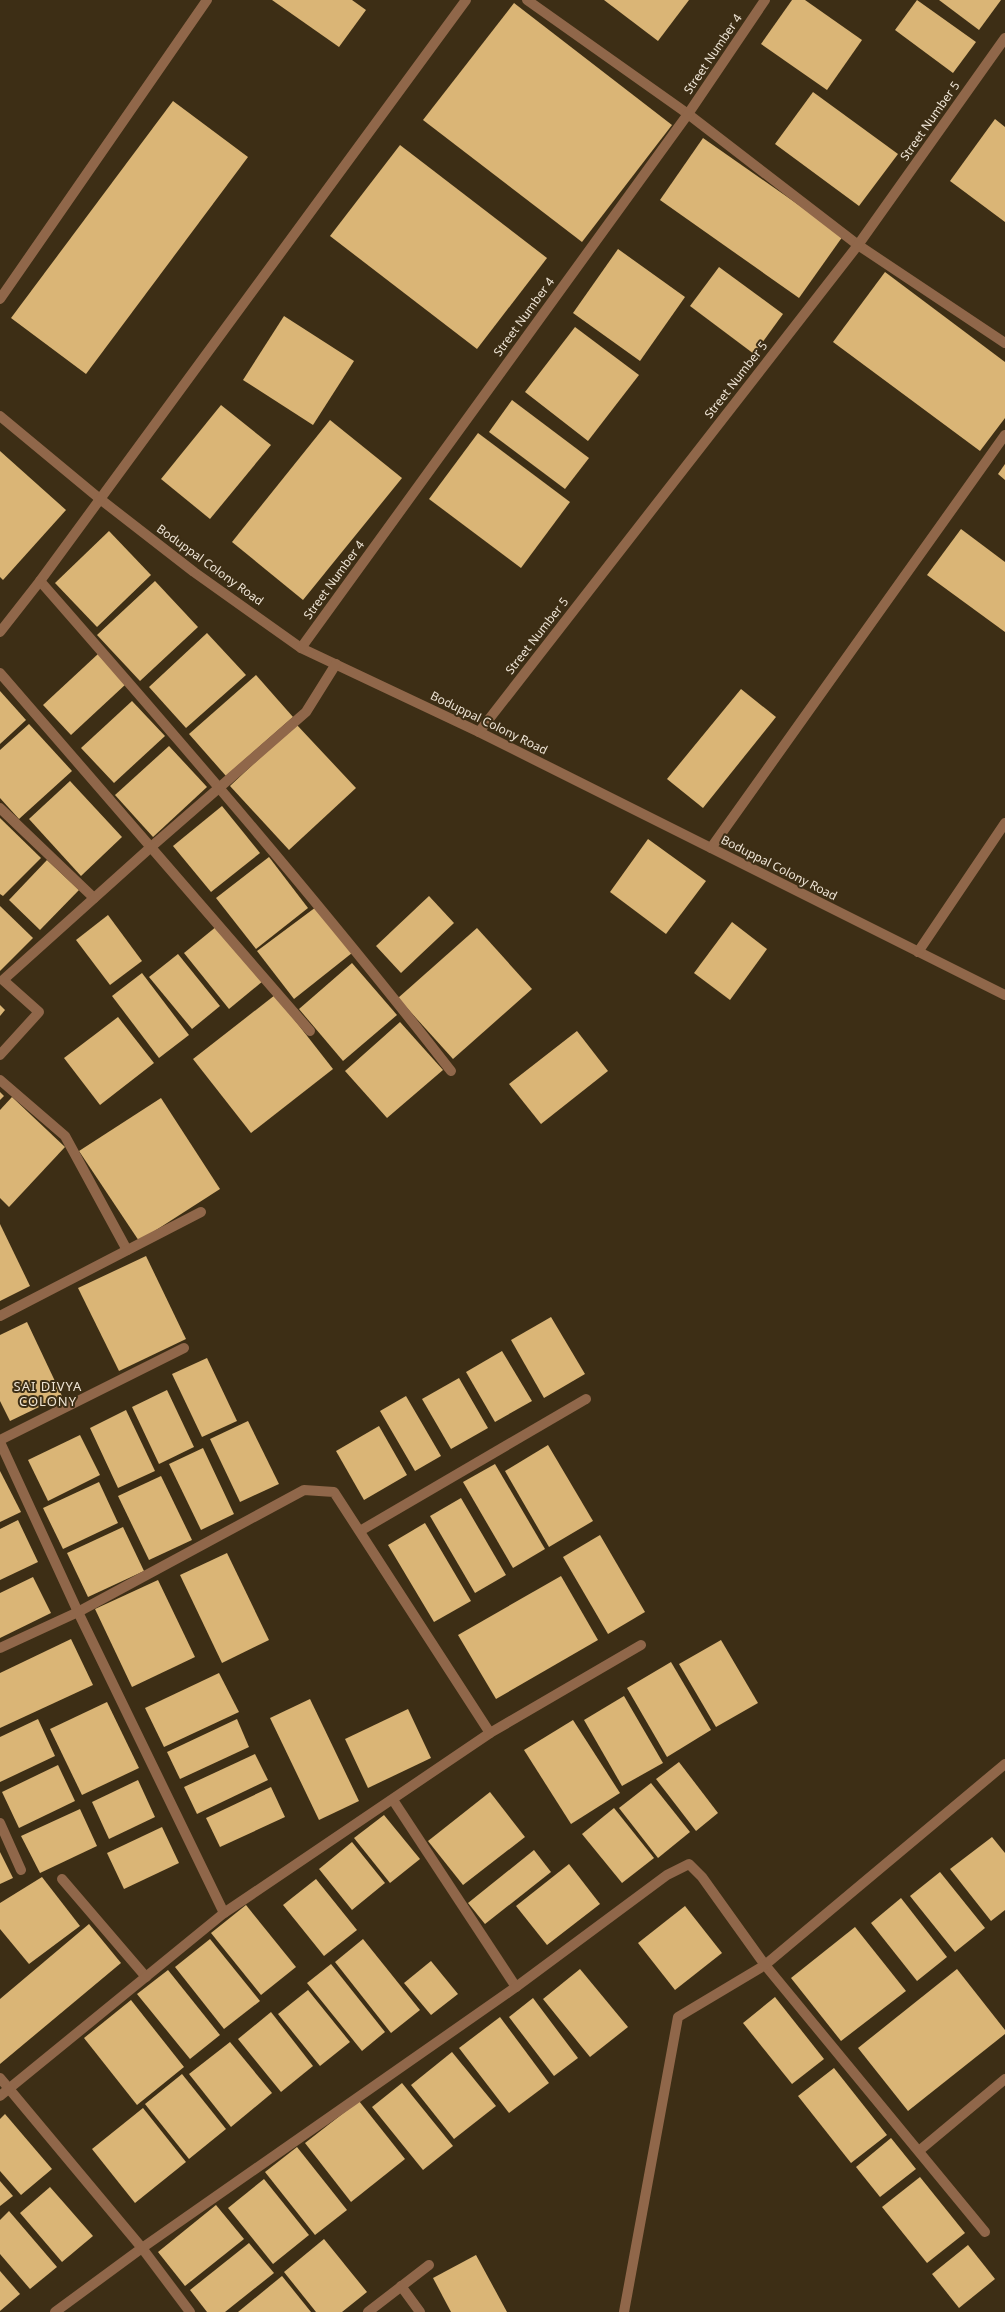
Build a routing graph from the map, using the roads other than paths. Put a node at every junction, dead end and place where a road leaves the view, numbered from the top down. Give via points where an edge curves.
1 (207, 0) edge
2 (466, 0) edge
3 (527, 0) edge
4 (765, 0) edge
5 (1005, 38) edge
6 (688, 114) junction
7 (858, 245) junction
8 (0, 299) edge
9 (1005, 343) edge
10 (0, 416) edge
11 (1005, 434) edge
12 (100, 498) junction
13 (40, 581) junction
14 (0, 632) edge
15 (301, 648) junction
16 (336, 664) junction
17 (0, 673) edge
18 (479, 732) junction
19 (220, 786) junction
20 (0, 808) edge
21 (1005, 823) edge
22 (151, 847) junction
23 (711, 848) junction
24 (94, 898) junction
25 (918, 952) junction
26 (1005, 995) edge
27 (310, 1031) dead end
28 (0, 1055) edge
29 (451, 1071) dead end
30 (0, 1080) edge
31 (201, 1212) dead end
32 (128, 1250) junction
33 (0, 1316) edge
34 (184, 1348) dead end
35 (586, 1398) dead end
36 (0, 1441) edge
37 (360, 1531) junction
38 (78, 1612) junction
39 (641, 1645) dead end
40 (0, 1648) edge
41 (490, 1733) junction
42 (1005, 1764) edge
43 (393, 1800) junction
44 (0, 1823) edge
45 (21, 1870) dead end
46 (62, 1879) dead end
47 (224, 1913) junction
48 (765, 1965) junction
49 (146, 1976) junction
50 (516, 1986) junction
51 (0, 2078) edge
52 (1005, 2079) edge
53 (9, 2088) junction
54 (0, 2096) edge
55 (920, 2150) junction
56 (985, 2232) dead end
57 (142, 2248) junction
58 (429, 2265) dead end
59 (401, 2286) junction
60 (55, 2312) edge
61 (190, 2312) edge
62 (368, 2312) edge
63 (420, 2312) edge
64 (624, 2312) edge

1 - 8 street
2 - 12 street
3 - 6 street
4 - 6 street, Street Number 4
5 - 7 street, Street Number 5
6 - 7 street
6 - 15 street, Street Number 4
7 - 9 street
7 - 18 street, Street Number 5
10 - 12 street, Boduppal Colony Road
11 - 23 street
12 - 13 street
12 - 15 street, Boduppal Colony Road via 194,572
13 - 14 street
13 - 19 street
15 - 16 street, Boduppal Colony Road
16 - 18 street, Boduppal Colony Road
16 - 19 street via 306,712
17 - 22 street
18 - 23 street, Boduppal Colony Road
19 - 22 street
19 - 29 street
20 - 24 street
21 - 25 street
22 - 24 street
22 - 27 street
23 - 25 street, Boduppal Colony Road
24 - 28 street via 3,980 39,1012
25 - 26 street, Boduppal Colony Road
30 - 32 street via 65,1136
31 - 32 street
32 - 33 street
34 - 36 street
35 - 37 street
36 - 38 street
37 - 38 street via 334,1492 304,1490
37 - 41 street
38 - 40 street
38 - 47 street
39 - 41 street
41 - 43 street
42 - 48 street
43 - 47 street
43 - 50 street
44 - 45 street
46 - 49 street
47 - 49 street
48 - 50 street via 702,1877 689,1864 667,1875
48 - 55 street
48 - 64 street via 678,2017
49 - 53 street
50 - 57 street
51 - 53 street
52 - 55 street
53 - 54 street
53 - 57 street
55 - 56 street
57 - 60 street
57 - 61 street
58 - 59 street
59 - 62 street
59 - 63 street

